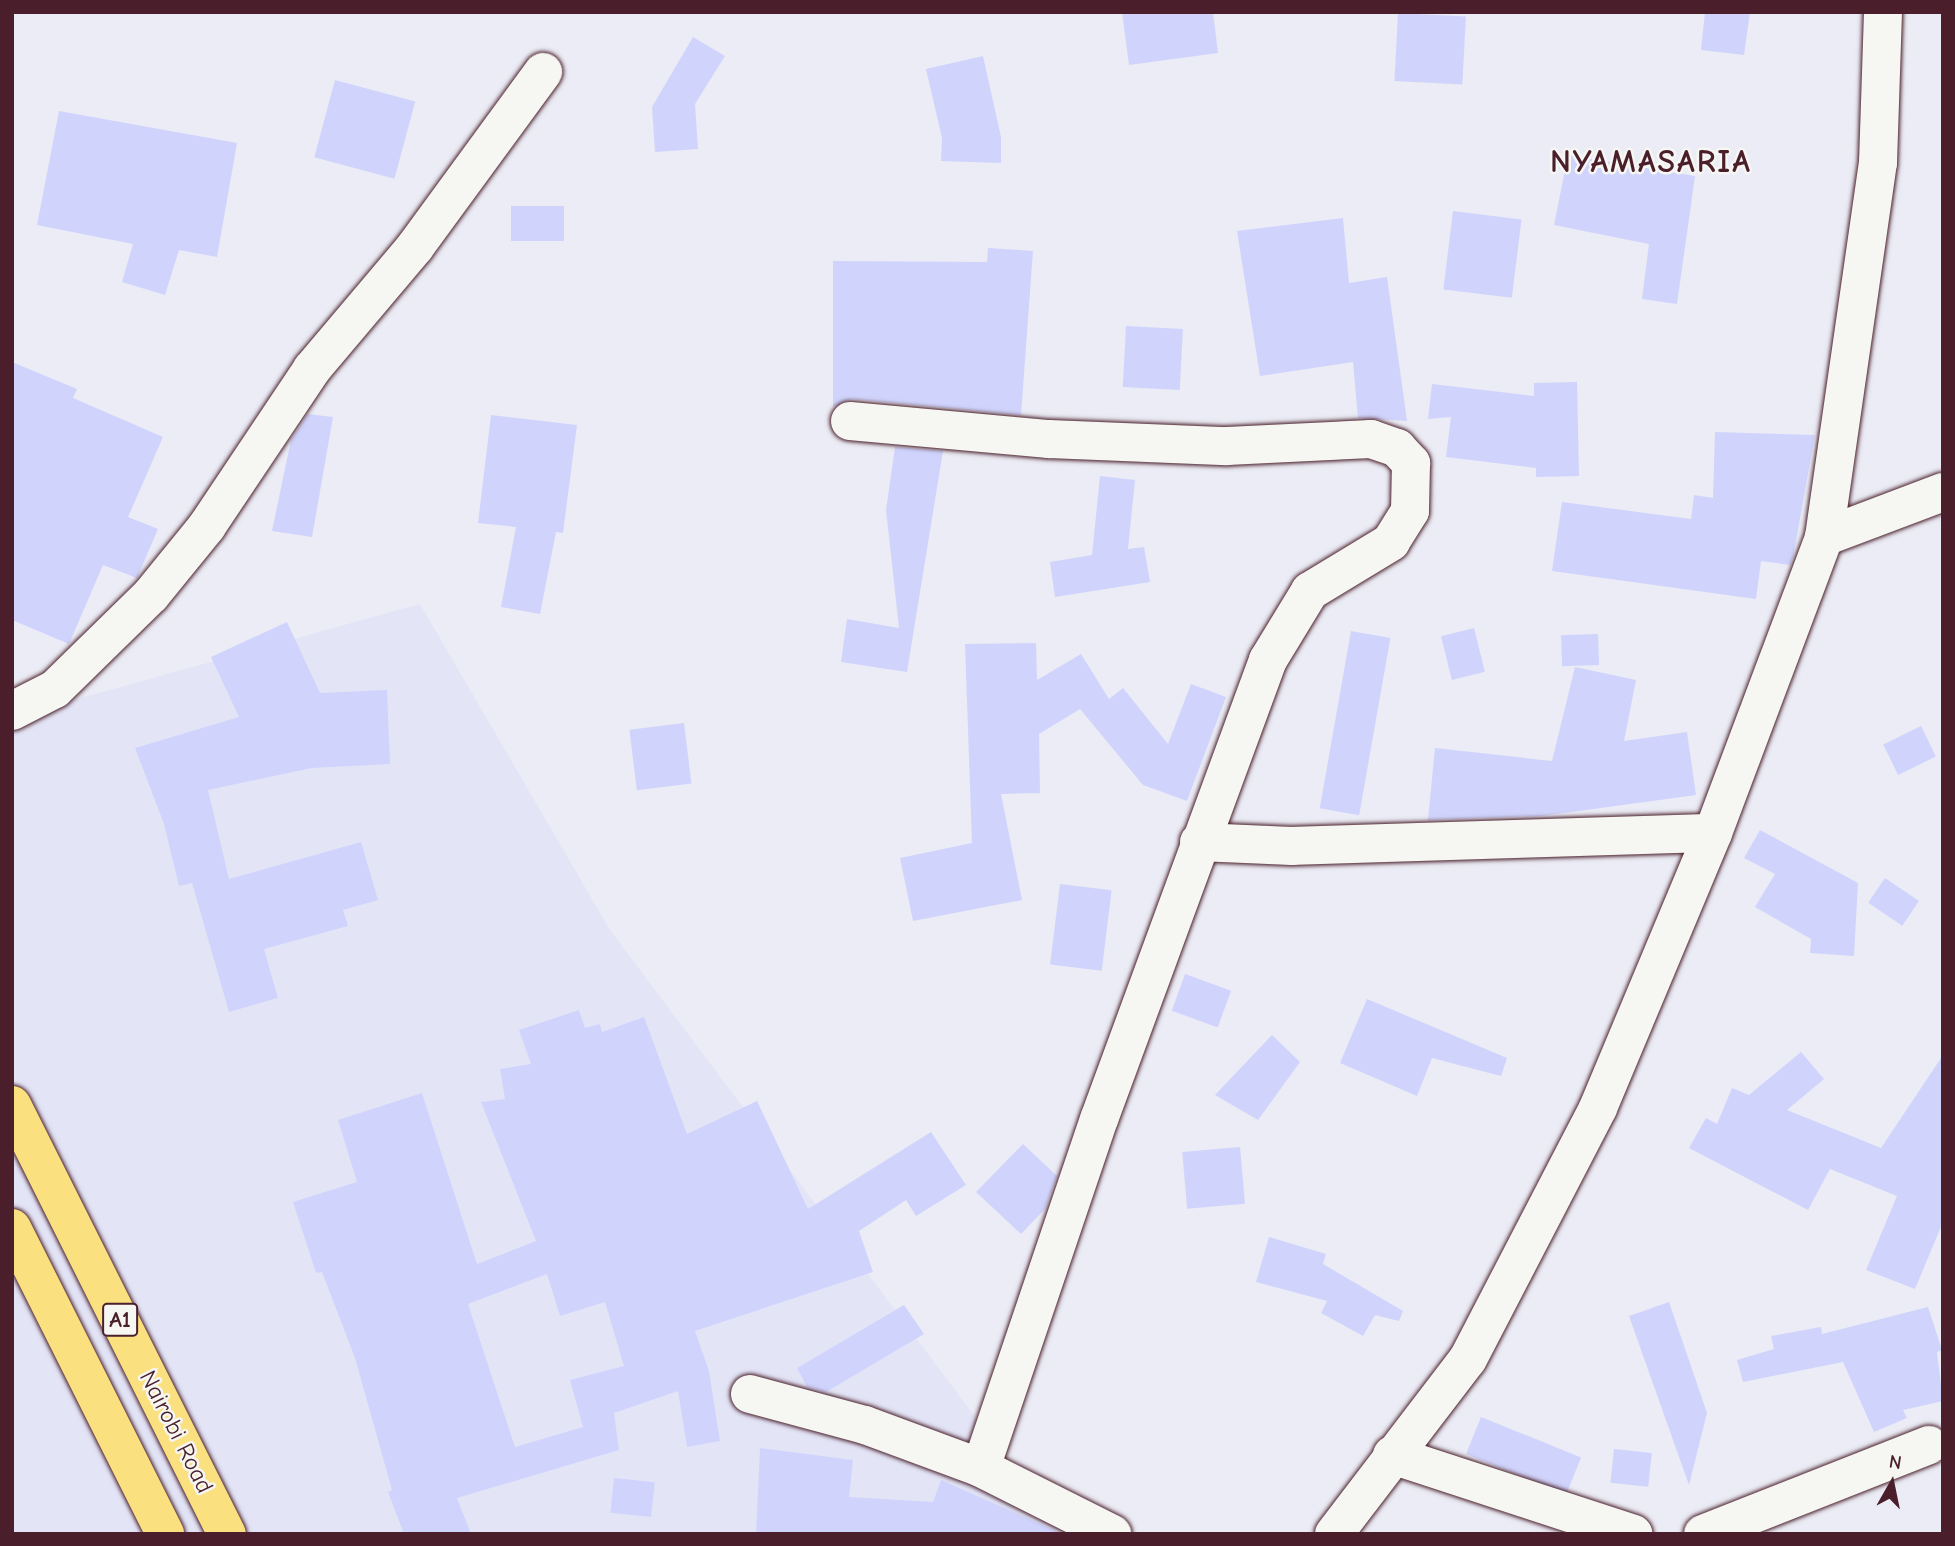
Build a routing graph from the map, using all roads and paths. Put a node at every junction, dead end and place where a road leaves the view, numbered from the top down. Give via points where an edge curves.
1 (1884, 12) edge
2 (543, 72) dead end
3 (850, 421) dead end
4 (1943, 492) edge
5 (1824, 537) junction
6 (12, 711) edge
7 (1713, 833) junction
8 (1199, 842) junction
9 (12, 1105) edge
10 (12, 1228) edge
11 (750, 1394) dead end
12 (1929, 1444) dead end
13 (1392, 1455) junction
14 (981, 1468) junction
15 (165, 1534) edge
16 (227, 1534) edge
17 (1112, 1534) edge
18 (1334, 1534) edge
19 (1633, 1534) edge
20 (1703, 1534) edge

1 - 5 street via 1878,163
2 - 6 street via 415,247 312,369 207,526 151,595 55,689
3 - 8 street via 1049,439 1199,445 1371,439 1397,448 1411,463 1410,511 1391,542 1310,591 1268,660
4 - 5 street
5 - 7 street
7 - 8 street via 1306,846
7 - 13 street via 1592,1120 1468,1359
8 - 14 street
9 - 16 highway, Nairobi Road / A1
10 - 15 highway, A1
11 - 14 street via 865,1426
12 - 20 street
13 - 18 street
13 - 19 street
14 - 17 street

